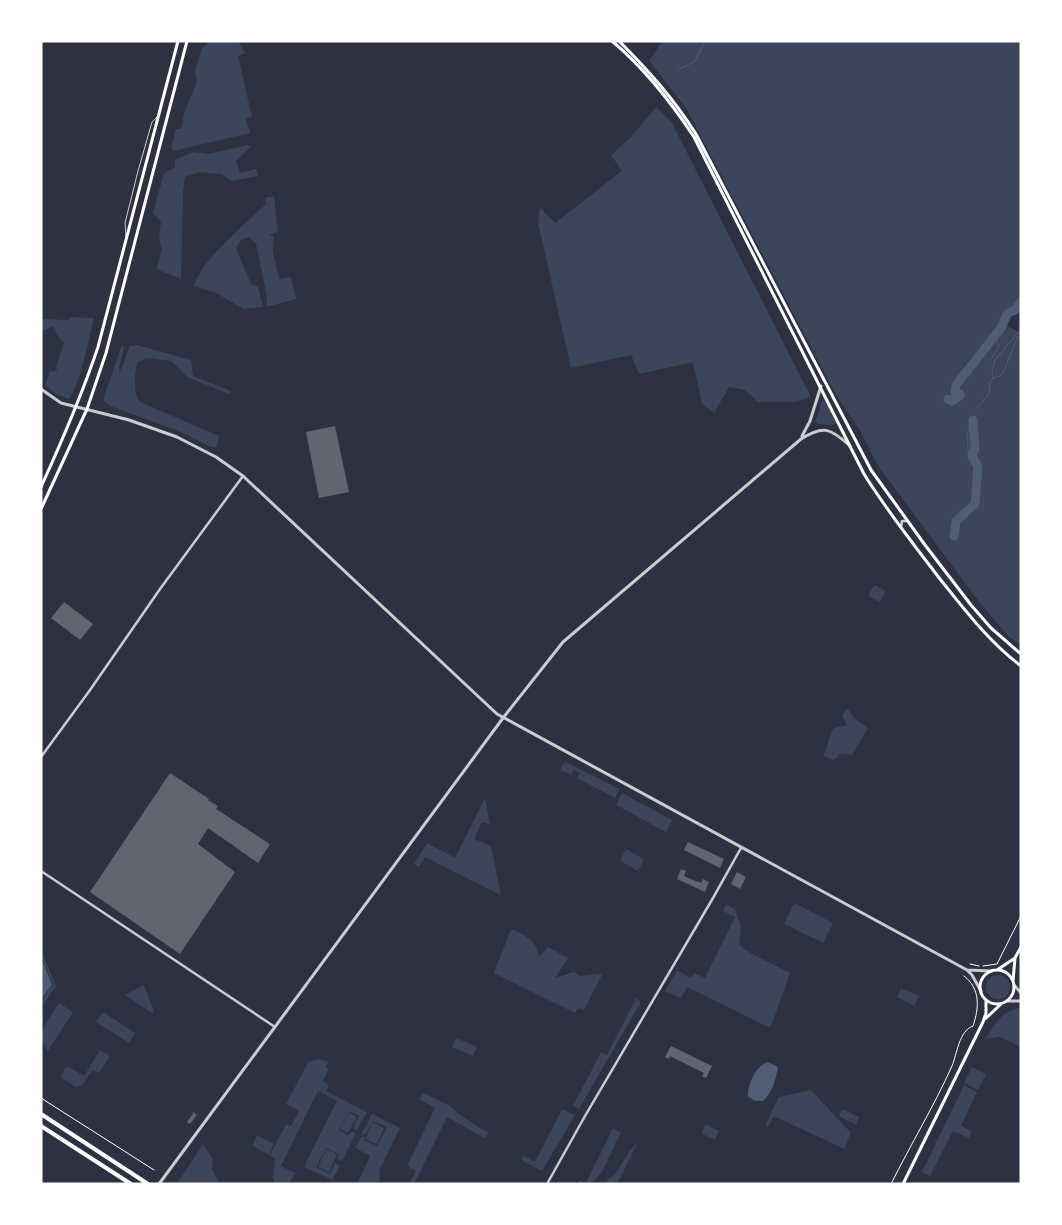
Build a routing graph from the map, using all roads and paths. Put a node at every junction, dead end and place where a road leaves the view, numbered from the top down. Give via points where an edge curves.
1 (178, 41) edge
2 (187, 41) edge
3 (612, 41) edge
4 (619, 41) edge
5 (124, 247) junction
6 (134, 250) junction
7 (821, 386) junction
8 (41, 389) edge
9 (76, 407) junction
10 (87, 409) junction
11 (801, 438) junction
12 (850, 446) junction
13 (243, 476) junction
14 (41, 487) edge
15 (41, 508) edge
16 (908, 522) junction
17 (901, 528) junction
18 (1021, 654) edge
19 (1021, 666) edge
20 (503, 718) junction
21 (41, 757) edge
22 (741, 848) junction
23 (41, 870) edge
24 (1021, 916) edge
25 (1021, 947) edge
26 (1015, 958) junction
27 (970, 964) dead end
28 (967, 970) junction
29 (996, 970) junction
30 (991, 971) junction
31 (964, 976) dead end
32 (1014, 983) junction
33 (981, 991) junction
34 (1021, 993) edge
35 (986, 1000) junction
36 (1021, 1000) edge
37 (1007, 1001) junction
38 (1002, 1003) junction
39 (983, 1022) junction
40 (276, 1028) junction
41 (41, 1098) edge
42 (41, 1114) edge
43 (41, 1126) edge
44 (154, 1170) dead end
45 (132, 1184) edge
46 (148, 1184) edge
47 (159, 1184) edge
48 (547, 1184) edge
49 (891, 1184) edge
50 (903, 1184) edge

1 - 5 main road
2 - 6 main road
3 - 7 main road via 650,79 694,138
4 - 16 main road via 654,76 696,134 858,447
5 - 6 street via 130,244
5 - 9 main road via 98,347
6 - 10 main road via 114,327
7 - 11 street via 810,422
7 - 12 main road
8 - 9 street via 61,403
9 - 10 street
9 - 14 main road
10 - 13 street via 177,438 216,457
10 - 15 main road
11 - 12 street via 826,429
11 - 20 street via 573,632
12 - 17 main road
13 - 20 street
13 - 21 street
16 - 17 street via 902,521
16 - 18 main road via 971,605
17 - 19 main road via 967,613 1001,650
20 - 22 street
20 - 40 street
22 - 28 street
22 - 48 street
23 - 40 street
24 - 27 path via 996,964
25 - 26 main road
26 - 29 main road
26 - 32 main road
28 - 30 street
28 - 33 street
29 - 30 main road
29 - 32 main road via 1007,973
30 - 33 main road via 981,981
31 - 49 path via 977,995 976,1018 973,1026 967,1029 941,1089
32 - 34 street
32 - 37 main road via 1013,994
33 - 35 main road
35 - 38 main road
35 - 39 main road
36 - 37 street
37 - 38 main road
38 - 39 main road
39 - 50 main road
40 - 47 street
41 - 44 path
42 - 46 main road
43 - 45 main road

